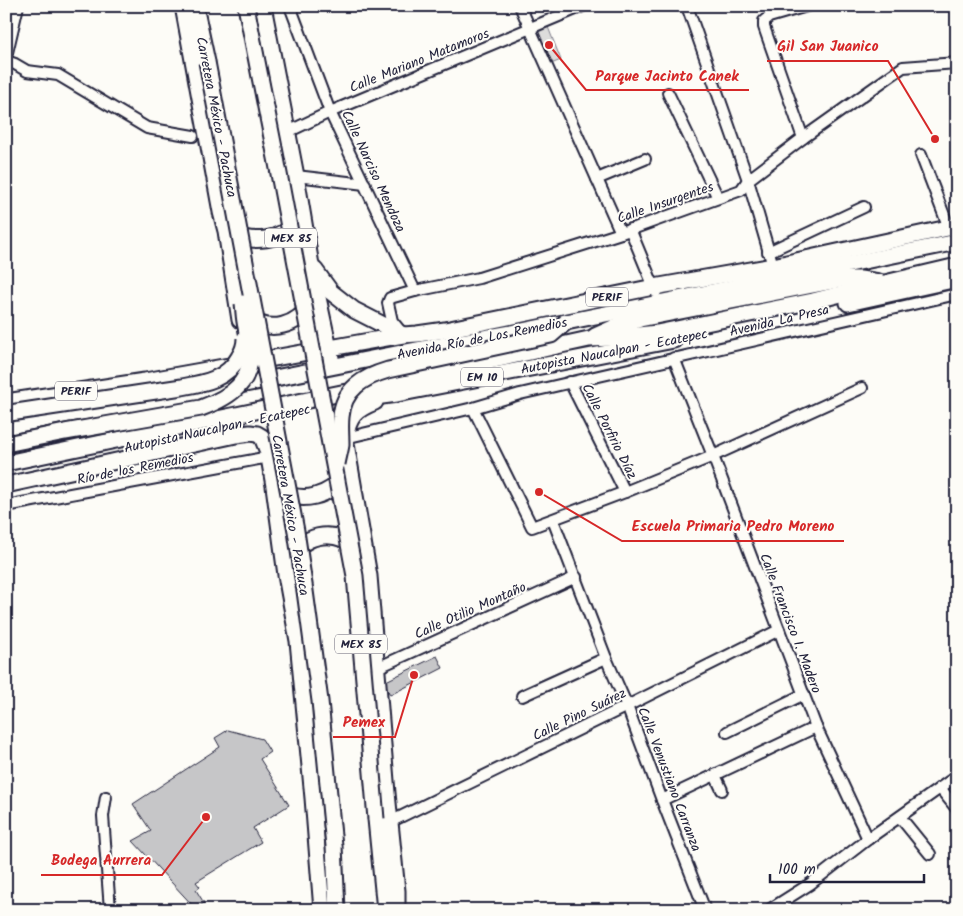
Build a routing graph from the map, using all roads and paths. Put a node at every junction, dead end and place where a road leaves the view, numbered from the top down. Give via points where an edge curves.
1 (18, 6) edge
2 (183, 6) edge
3 (195, 6) edge
4 (246, 6) edge
5 (263, 6) edge
6 (290, 6) edge
7 (520, 6) edge
8 (583, 6) edge
9 (687, 6) edge
10 (807, 6) edge
11 (530, 29) junction
12 (6, 57) edge
13 (6, 61) edge
14 (957, 63) edge
15 (668, 93) dead end
16 (330, 112) junction
17 (294, 129) dead end
18 (193, 136) dead end
19 (804, 138) junction
20 (921, 156) dead end
21 (645, 159) dead end
22 (296, 176) junction
23 (597, 179) junction
24 (748, 180) junction
25 (365, 184) junction
26 (718, 198) junction
27 (864, 207) dead end
28 (302, 210) junction
29 (953, 227) edge
30 (226, 231) junction
31 (626, 231) junction
32 (957, 242) edge
33 (771, 259) junction
34 (311, 265) junction
35 (957, 266) edge
36 (247, 274) junction
37 (957, 279) edge
38 (316, 287) junction
39 (654, 287) junction
40 (415, 291) junction
41 (957, 294) edge
42 (660, 303) junction
43 (238, 307) junction
44 (566, 322) junction
45 (246, 327) junction
46 (402, 335) junction
47 (329, 348) junction
48 (674, 358) junction
49 (246, 363) junction
50 (332, 367) junction
51 (570, 382) junction
52 (249, 383) junction
53 (862, 388) dead end
54 (397, 394) junction
55 (8, 408) edge
56 (473, 408) junction
57 (345, 438) junction
58 (6, 444) edge
59 (713, 456) junction
60 (269, 457) junction
61 (6, 463) edge
62 (343, 470) junction
63 (6, 472) edge
64 (6, 485) edge
65 (274, 486) junction
66 (626, 492) junction
67 (6, 506) edge
68 (553, 520) junction
69 (366, 560) junction
70 (286, 575) junction
71 (576, 577) junction
72 (779, 630) junction
73 (606, 658) junction
74 (377, 668) junction
75 (804, 694) junction
76 (522, 696) dead end
77 (628, 706) junction
78 (816, 727) junction
79 (727, 732) dead end
80 (715, 775) junction
81 (957, 776) edge
82 (940, 788) junction
83 (722, 790) dead end
84 (106, 797) dead end
85 (662, 800) junction
86 (957, 809) edge
87 (900, 817) junction
88 (390, 822) junction
89 (868, 839) junction
90 (930, 854) dead end
91 (110, 910) edge
92 (322, 910) edge
93 (336, 910) edge
94 (385, 910) edge
95 (397, 910) edge
96 (705, 910) edge
97 (769, 910) edge

1 - 12 street
2 - 30 highway
3 - 36 highway, Carretera México - Pachuca, bridge
4 - 62 highway, MEX 85, bridge
5 - 22 highway
6 - 16 street, Calle Narciso Mendoza
7 - 11 street
8 - 11 street, Calle Mariano Matamoros
9 - 24 street
10 - 19 street via 764,21
11 - 16 street, Calle Mariano Matamoros
11 - 23 street
13 - 18 street via 27,71 58,74 146,128
14 - 19 street, Calle Insurgentes via 903,67
15 - 26 street
16 - 17 street, Calle Mariano Matamoros
16 - 25 street, Calle Narciso Mendoza
19 - 24 street, Calle Insurgentes
20 - 29 street
21 - 23 street
22 - 25 street
22 - 28 highway
23 - 31 street
24 - 26 street, Calle Insurgentes via 742,190
24 - 33 street
25 - 40 street, Calle Narciso Mendoza
26 - 31 street, Calle Insurgentes
27 - 33 street
28 - 30 highway via 294,224 269,239 253,240
28 - 34 highway
29 - 33 highway, Avenida Río de Los Remedios / PERIF
30 - 43 highway
31 - 39 street
31 - 40 street, Calle Insurgentes via 479,278
32 - 42 highway, Avenida Río de Los Remedios / PERIF
33 - 39 highway, Avenida Río de Los Remedios / PERIF
34 - 38 highway
34 - 46 highway via 331,292 354,310
35 - 61 highway, Autopista Naucalpan - Ecatepec / EM 10 via 813,302 657,333 589,339
36 - 45 highway, bridge via 243,303
36 - 93 highway, Carretera México - Pachuca, bridge via 305,591 320,701 334,846
37 - 54 highway, Autopista Naucalpan - Ecatepec / EM 10
38 - 43 highway via 308,309 297,320 284,325 261,324
38 - 47 highway
39 - 42 street
39 - 46 highway, Avenida Río de Los Remedios / PERIF via 444,330
40 - 46 street, Calle Insurgentes via 390,298 388,303 392,321
41 - 48 street, Avenida La Presa
42 - 44 highway, Avenida Río de Los Remedios / PERIF
43 - 49 highway
44 - 50 highway, Avenida Río de Los Remedios / PERIF
44 - 62 highway, bridge via 552,335 388,370 364,379 350,392 343,406
45 - 55 highway, bridge via 244,348 236,363 209,382
45 - 58 highway, bridge via 250,346 248,370 240,384 218,402 201,408
46 - 47 highway, Avenida Río de Los Remedios / PERIF
47 - 49 highway, Avenida Río de Los Remedios / PERIF
47 - 50 highway
48 - 51 street, Avenida La Presa
48 - 59 street, Calle Francisco I. Madero
49 - 52 highway
49 - 55 highway, Avenida Río de Los Remedios / PERIF
50 - 52 highway, Avenida Río de Los Remedios / PERIF
51 - 56 street, Avenida La Presa
51 - 66 street, Calle Porfirio Díaz
52 - 55 highway, Avenida Río de Los Remedios / PERIF via 69,414
53 - 59 street
54 - 57 highway via 361,408 351,417
54 - 63 highway, Autopista Naucalpan - Ecatepec / EM 10 via 341,402
56 - 57 street, Avenida La Presa
56 - 68 street via 532,527
57 - 62 highway
59 - 66 street
59 - 72 street, Calle Francisco I. Madero
60 - 64 highway via 262,437 250,433
60 - 65 highway
60 - 67 street, Río de los Remedios
62 - 65 highway via 344,478 325,493 314,497 298,497
62 - 69 highway
62 - 94 highway, MEX 85, bridge
65 - 70 highway
66 - 68 street
68 - 71 street, Calle Venustiano Carranza
69 - 70 highway via 356,547 342,538 319,536 304,542 293,553
69 - 74 highway
70 - 92 highway via 298,641
71 - 73 street, Calle Venustiano Carranza
71 - 74 street, Calle Otilio Montaño
72 - 75 street, Calle Francisco I. Madero
72 - 77 street, Calle Pino Suárez
73 - 76 street
73 - 77 street, Calle Venustiano Carranza
74 - 88 highway
75 - 78 street, Calle Francisco I. Madero
75 - 79 street
77 - 85 street, Calle Venustiano Carranza
77 - 88 street, Calle Pino Suárez
78 - 80 street
78 - 89 street, Calle Francisco I. Madero
80 - 83 street
80 - 85 street
81 - 82 street
82 - 86 street
82 - 87 street
84 - 91 street via 103,816
85 - 96 street, Calle Venustiano Carranza
87 - 89 street
87 - 90 street
88 - 95 highway
89 - 97 street via 810,884

